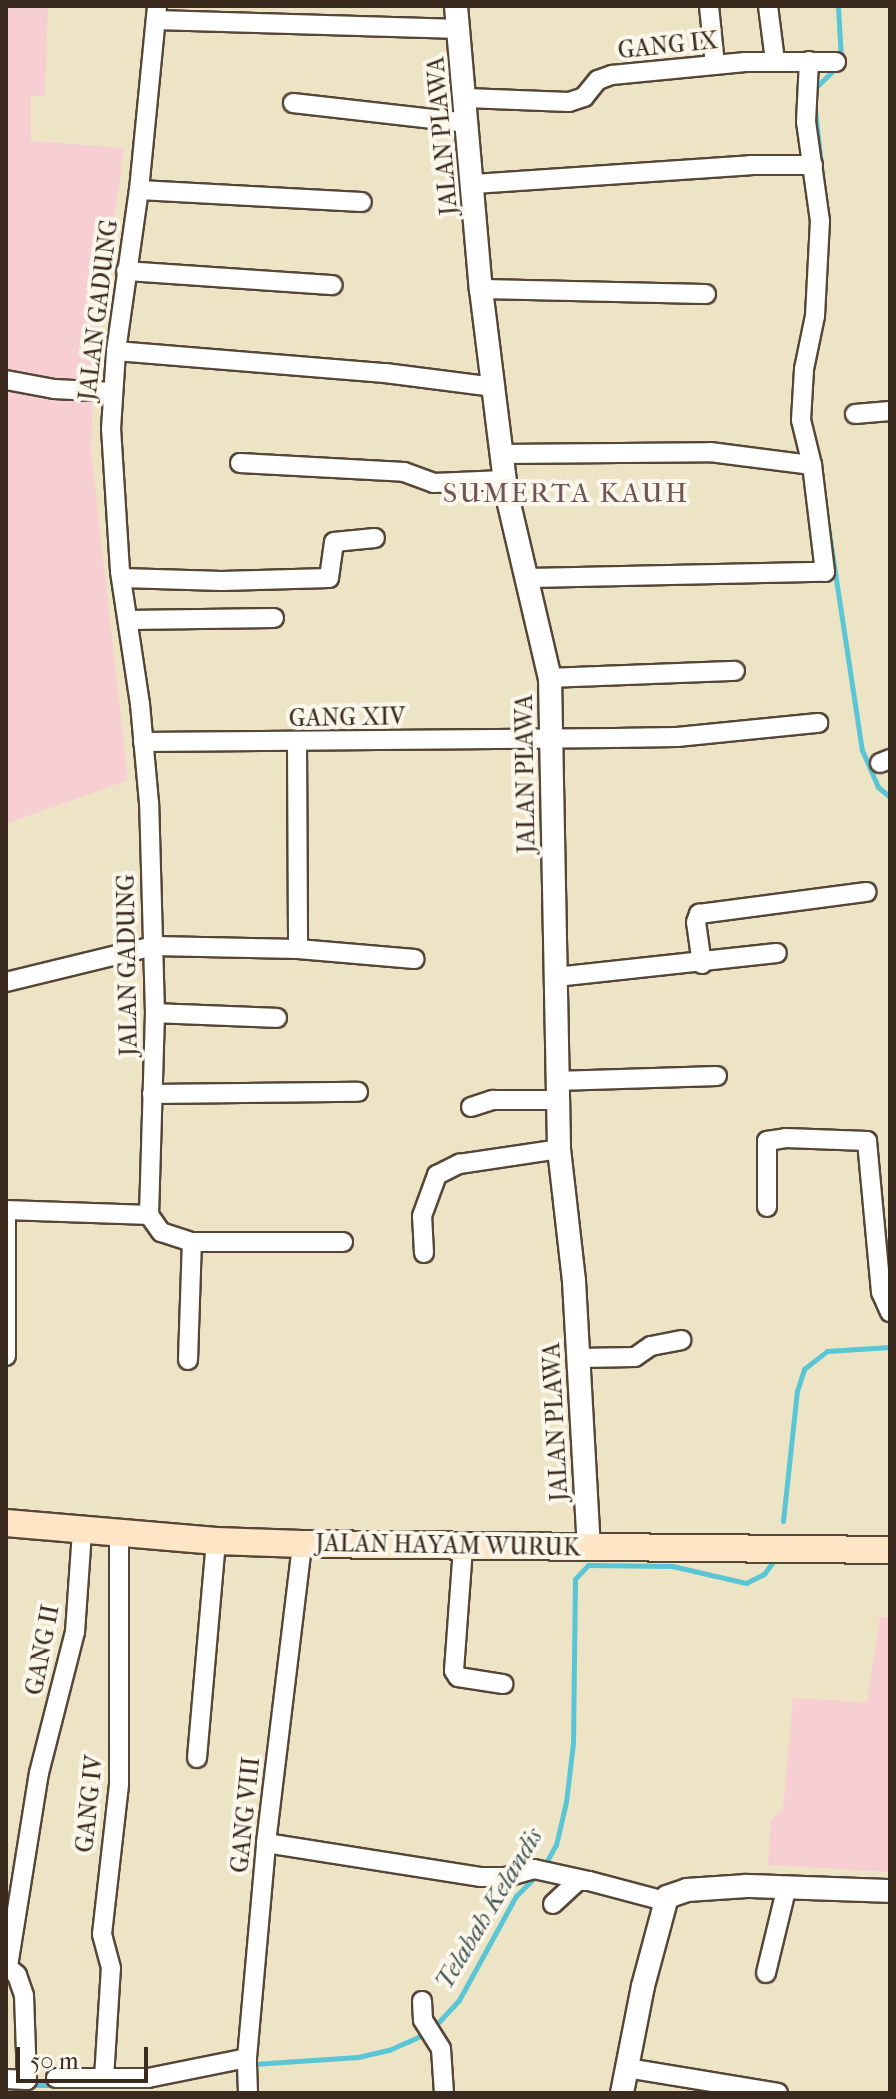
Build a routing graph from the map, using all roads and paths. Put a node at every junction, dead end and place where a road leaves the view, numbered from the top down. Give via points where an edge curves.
1 (143, 6) edge
2 (456, 6) edge
3 (709, 6) edge
4 (768, 6) edge
5 (157, 13) edge
6 (460, 29) junction
7 (775, 61) junction
8 (809, 61) junction
9 (836, 62) dead end
10 (715, 65) junction
11 (466, 98) junction
12 (293, 103) dead end
13 (468, 123) junction
14 (813, 165) junction
15 (474, 184) junction
16 (139, 190) junction
17 (362, 202) dead end
18 (126, 271) junction
19 (333, 285) dead end
20 (481, 289) junction
21 (706, 294) dead end
22 (116, 351) junction
23 (6, 380) edge
24 (494, 387) junction
25 (113, 392) junction
26 (890, 411) edge
27 (855, 414) dead end
28 (501, 454) junction
29 (240, 463) dead end
30 (812, 465) junction
31 (504, 480) junction
32 (375, 538) dead end
33 (122, 578) junction
34 (527, 578) junction
35 (274, 618) dead end
36 (128, 620) junction
37 (735, 671) dead end
38 (550, 678) junction
39 (818, 723) dead end
40 (551, 740) junction
41 (143, 742) junction
42 (297, 743) junction
43 (867, 892) dead end
44 (154, 946) junction
45 (298, 949) junction
46 (777, 953) dead end
47 (415, 959) dead end
48 (702, 964) junction
49 (556, 977) junction
50 (6, 982) edge
51 (155, 1013) junction
52 (277, 1018) dead end
53 (717, 1076) dead end
54 (557, 1090) junction
55 (358, 1092) dead end
56 (152, 1094) junction
57 (471, 1107) dead end
58 (559, 1149) junction
59 (767, 1207) dead end
60 (6, 1210) edge
61 (149, 1215) junction
62 (192, 1242) junction
63 (343, 1242) dead end
64 (424, 1253) dead end
65 (890, 1312) edge
66 (681, 1340) dead end
67 (6, 1356) edge
68 (580, 1358) junction
69 (188, 1360) dead end
70 (6, 1523) edge
71 (82, 1531) junction
72 (119, 1533) junction
73 (216, 1541) junction
74 (302, 1544) junction
75 (463, 1548) junction
76 (589, 1548) junction
77 (890, 1550) edge
78 (503, 1684) dead end
79 (197, 1758) dead end
80 (266, 1843) junction
81 (589, 1881) junction
82 (787, 1886) junction
83 (890, 1891) edge
84 (664, 1901) junction
85 (553, 1904) dead end
86 (7, 1966) edge
87 (766, 1973) dead end
88 (422, 2001) dead end
89 (247, 2064) junction
90 (627, 2068) junction
91 (56, 2078) dead end
92 (104, 2078) junction
93 (6, 2079) edge
94 (248, 2093) edge
95 (444, 2093) edge
96 (622, 2093) edge
97 (778, 2093) edge

1 - 5 street
2 - 6 street, JALAN PLAWA
3 - 10 street
4 - 7 street
5 - 6 street
5 - 16 street, JALAN GADUNG
6 - 11 street, JALAN PLAWA
7 - 8 street, GANG IX
7 - 10 street, GANG IX
8 - 9 street, GANG IX
8 - 14 street via 806,122
10 - 11 street, GANG IX via 606,76 584,97 569,102
11 - 13 street, JALAN PLAWA
12 - 13 street
13 - 15 street, JALAN PLAWA
14 - 15 street
14 - 30 street via 820,221 815,316 801,420
15 - 20 street, JALAN PLAWA
16 - 17 street
16 - 18 street, JALAN GADUNG
18 - 19 street
18 - 22 street, JALAN GADUNG
20 - 21 street
20 - 24 street, JALAN PLAWA
22 - 24 street
22 - 25 street, JALAN GADUNG
23 - 25 street
24 - 28 street, JALAN PLAWA
25 - 33 street, JALAN GADUNG via 111,464
26 - 27 street
28 - 30 street via 710,452
28 - 31 street, JALAN PLAWA
29 - 31 street via 404,472 434,483
30 - 34 street via 825,572
31 - 34 street, JALAN PLAWA
32 - 33 street via 334,542 329,578
33 - 36 street, JALAN GADUNG
34 - 38 street, JALAN PLAWA
35 - 36 street
36 - 41 street, JALAN GADUNG
37 - 38 street
38 - 40 street, JALAN PLAWA
39 - 40 street, GANG XIV via 677,737
40 - 42 street, GANG XIV
40 - 49 street, JALAN PLAWA
41 - 42 street, GANG XIV
41 - 44 street, JALAN GADUNG
42 - 45 street
43 - 48 street via 699,914
44 - 45 street
44 - 50 street
44 - 51 street, JALAN GADUNG
45 - 47 street
46 - 48 street
48 - 49 street
49 - 54 street, JALAN PLAWA
51 - 52 street
51 - 56 street, JALAN GADUNG
53 - 54 street
54 - 57 street
54 - 58 street, JALAN PLAWA
55 - 56 street
56 - 61 street, JALAN GADUNG
58 - 64 street via 459,1164 437,1175 422,1216
58 - 68 street, JALAN PLAWA
59 - 65 street via 767,1141 867,1141 881,1292
60 - 61 street
60 - 67 street
61 - 62 street via 161,1232
62 - 63 street
62 - 69 street
66 - 68 street via 651,1346 635,1357
68 - 76 street, JALAN PLAWA
70 - 71 main road, JALAN HAYAM WURUK
71 - 72 main road, JALAN HAYAM WURUK
71 - 86 street, GANG II via 75,1632 39,1773
72 - 73 main road, JALAN HAYAM WURUK
72 - 92 street, GANG IV via 119,1784 102,1934 111,1968
73 - 74 main road, JALAN HAYAM WURUK
73 - 79 street
74 - 75 main road, JALAN HAYAM WURUK
74 - 80 street, GANG VIII
75 - 76 main road, JALAN HAYAM WURUK
75 - 78 street via 454,1671 458,1677
76 - 77 main road, JALAN HAYAM WURUK
80 - 81 street via 481,1877 542,1870
80 - 89 street, GANG VIII
81 - 84 street
81 - 85 street via 578,1881
82 - 83 street
82 - 84 street via 687,1890
82 - 87 street
84 - 90 street
86 - 93 street via 17,1975 24,1995 27,2080
88 - 95 street via 426,2025 439,2042
89 - 92 street via 148,2078
89 - 94 street, GANG VIII
90 - 96 street
90 - 97 street
91 - 92 street

